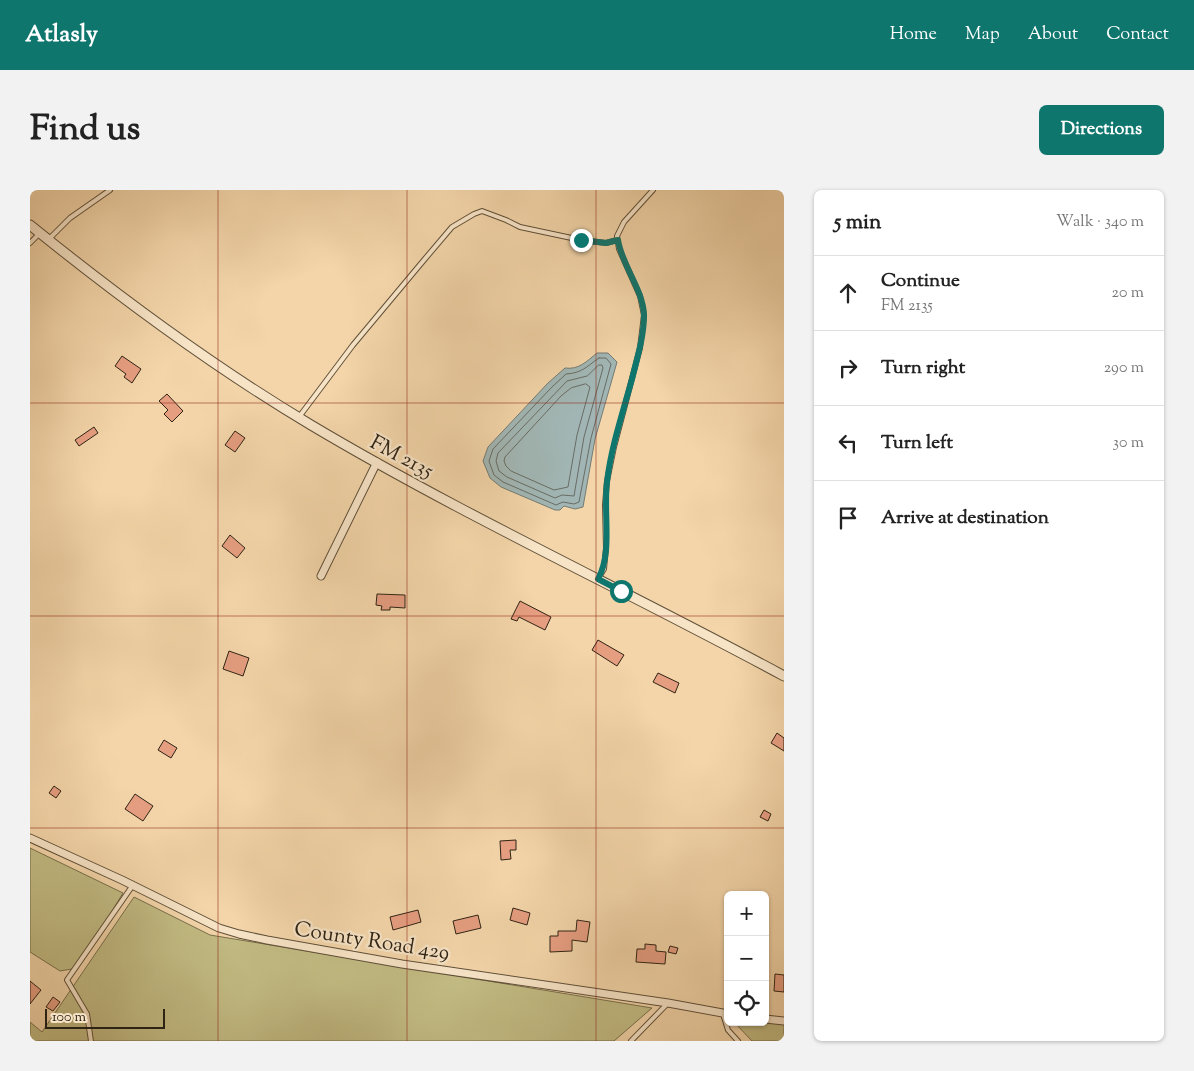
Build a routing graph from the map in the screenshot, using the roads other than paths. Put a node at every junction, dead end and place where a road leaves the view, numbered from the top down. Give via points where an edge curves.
1 (110, 190) edge
2 (653, 190) edge
3 (30, 225) edge
4 (40, 232) junction
5 (48, 239) junction
6 (618, 240) junction
7 (30, 244) edge
8 (298, 417) junction
9 (376, 462) junction
10 (321, 576) dead end
11 (598, 579) junction
12 (784, 676) edge
13 (30, 838) edge
14 (133, 885) junction
15 (668, 1003) junction
16 (724, 1014) edge
17 (769, 1019) edge
18 (784, 1020) edge
19 (728, 1026) edge
20 (91, 1041) edge
21 (631, 1041) edge
22 (738, 1041) edge

1 - 5 lane via 70,218
2 - 6 lane via 624,222
3 - 4 street, FM 2135 / FM 2135
4 - 5 street, FM 2135 / FM 2135
4 - 7 lane
5 - 8 street, FM 2135 / FM 2135 via 202,354
6 - 8 lane via 606,243 581,240 520,227 482,211 474,214 452,227 353,345
6 - 11 lane via 644,315 640,348 607,481 606,548 604,569
8 - 9 street, FM 2135 / FM 2135
9 - 10 street
9 - 11 street, FM 2135 / FM 2135
11 - 12 street, FM 2135 / FM 2135
13 - 14 street, County Road 429
14 - 15 street, County Road 429 via 220,928 267,940 402,964
14 - 20 lane via 67,980 87,1014
15 - 16 street, County Road 429
15 - 21 lane
17 - 18 street
19 - 22 lane

